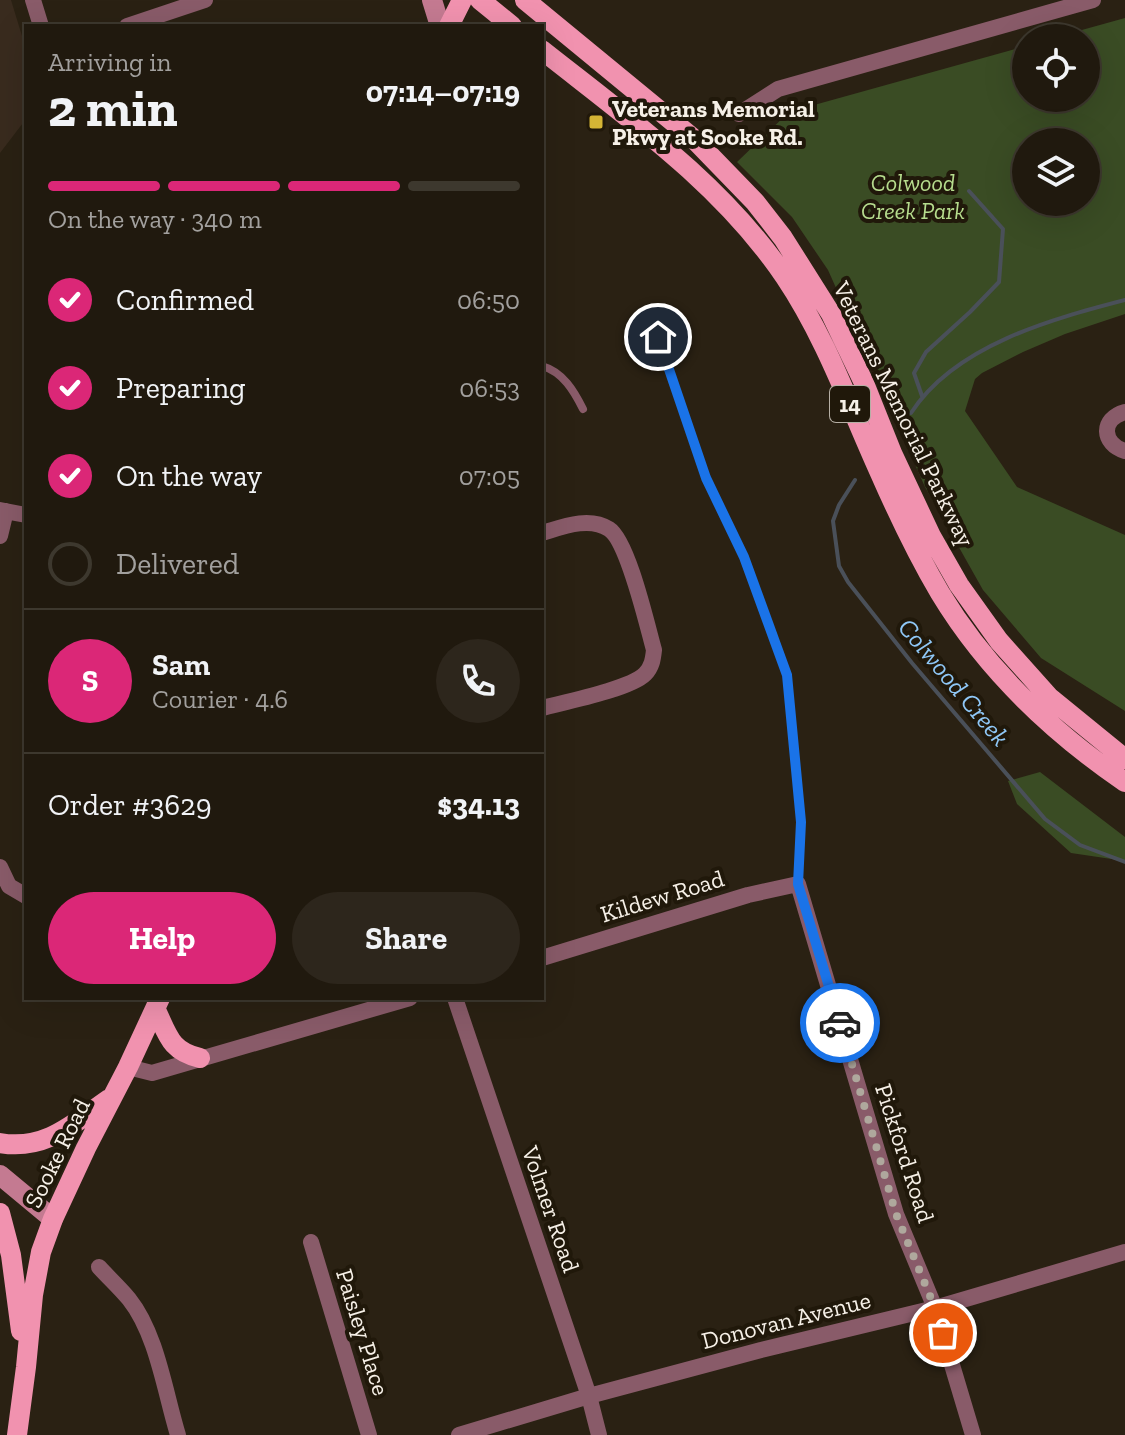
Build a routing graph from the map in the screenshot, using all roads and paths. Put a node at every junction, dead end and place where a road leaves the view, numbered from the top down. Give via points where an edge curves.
1 (33, 0) edge
2 (205, 0) edge
3 (432, 0) edge
4 (462, 0) edge
5 (480, 0) edge
6 (525, 0) edge
7 (540, 0) edge
8 (1093, 0) edge
9 (40, 24) edge
10 (133, 24) edge
11 (439, 24) edge
12 (450, 24) edge
13 (510, 24) edge
14 (567, 34) junction
15 (544, 52) edge
16 (739, 114) dead end
17 (658, 337) dead end
18 (544, 366) edge
19 (583, 409) dead end
20 (1125, 412) edge
21 (1125, 451) edge
22 (3, 510) edge
23 (24, 515) edge
24 (544, 532) edge
25 (0, 536) edge
26 (1042, 704) junction
27 (544, 707) edge
28 (1125, 759) edge
29 (1125, 782) edge
30 (0, 867) edge
31 (798, 884) junction
32 (24, 895) edge
33 (544, 957) edge
34 (403, 1000) edge
35 (456, 1000) edge
36 (158, 1004) edge
37 (200, 1058) junction
38 (128, 1067) junction
39 (113, 1096) junction
40 (0, 1143) edge
41 (0, 1175) edge
42 (0, 1213) edge
43 (53, 1219) junction
44 (311, 1242) dead end
45 (1125, 1252) edge
46 (99, 1267) dead end
47 (935, 1308) junction
48 (26, 1367) junction
49 (589, 1396) junction
50 (17, 1435) edge
51 (178, 1435) edge
52 (369, 1435) edge
53 (459, 1435) edge
54 (599, 1435) edge
55 (973, 1435) edge

1 - 9 street
2 - 10 street
3 - 11 main road
4 - 12 main road
5 - 13 main road
6 - 14 main road, Veterans Memorial Parkway / 14
7 - 14 main road
8 - 16 street via 778,89
14 - 26 main road, Veterans Memorial Parkway / 14 via 694,139 783,238 831,314 931,536
15 - 26 main road, Veterans Memorial Parkway / 14 via 699,179 760,244 823,342 941,595 1011,686
17 - 31 lane via 706,478 744,557 787,675 801,822
18 - 19 lane via 562,376
20 - 21 street via 1113,418 1107,434
22 - 23 street
22 - 25 street
24 - 27 street via 578,523 609,529 622,545 654,650 644,676 627,685
26 - 28 main road, Veterans Memorial Parkway / 14
26 - 29 main road, Veterans Memorial Parkway / 14 via 1056,731
30 - 32 street via 9,886
31 - 33 street, Kildew Road
31 - 47 street, Pickford Road via 896,1214
34 - 37 street
35 - 49 street, Volmer Road
36 - 37 main road via 175,1047
36 - 38 main road, Sooke Road
37 - 38 street via 152,1073
38 - 39 main road, Sooke Road
39 - 40 main road via 47,1140
39 - 43 main road, Sooke Road
41 - 43 main road
42 - 48 main road
43 - 48 main road, Sooke Road via 33,1295
44 - 52 street, Paisley Place
45 - 47 street, Donovan Avenue
46 - 51 street via 131,1300 146,1328
47 - 49 street, Donovan Avenue
47 - 55 street, Pickford Road
48 - 50 main road, Sooke Road
49 - 53 street, Donovan Avenue
49 - 54 street, Volmer Road

